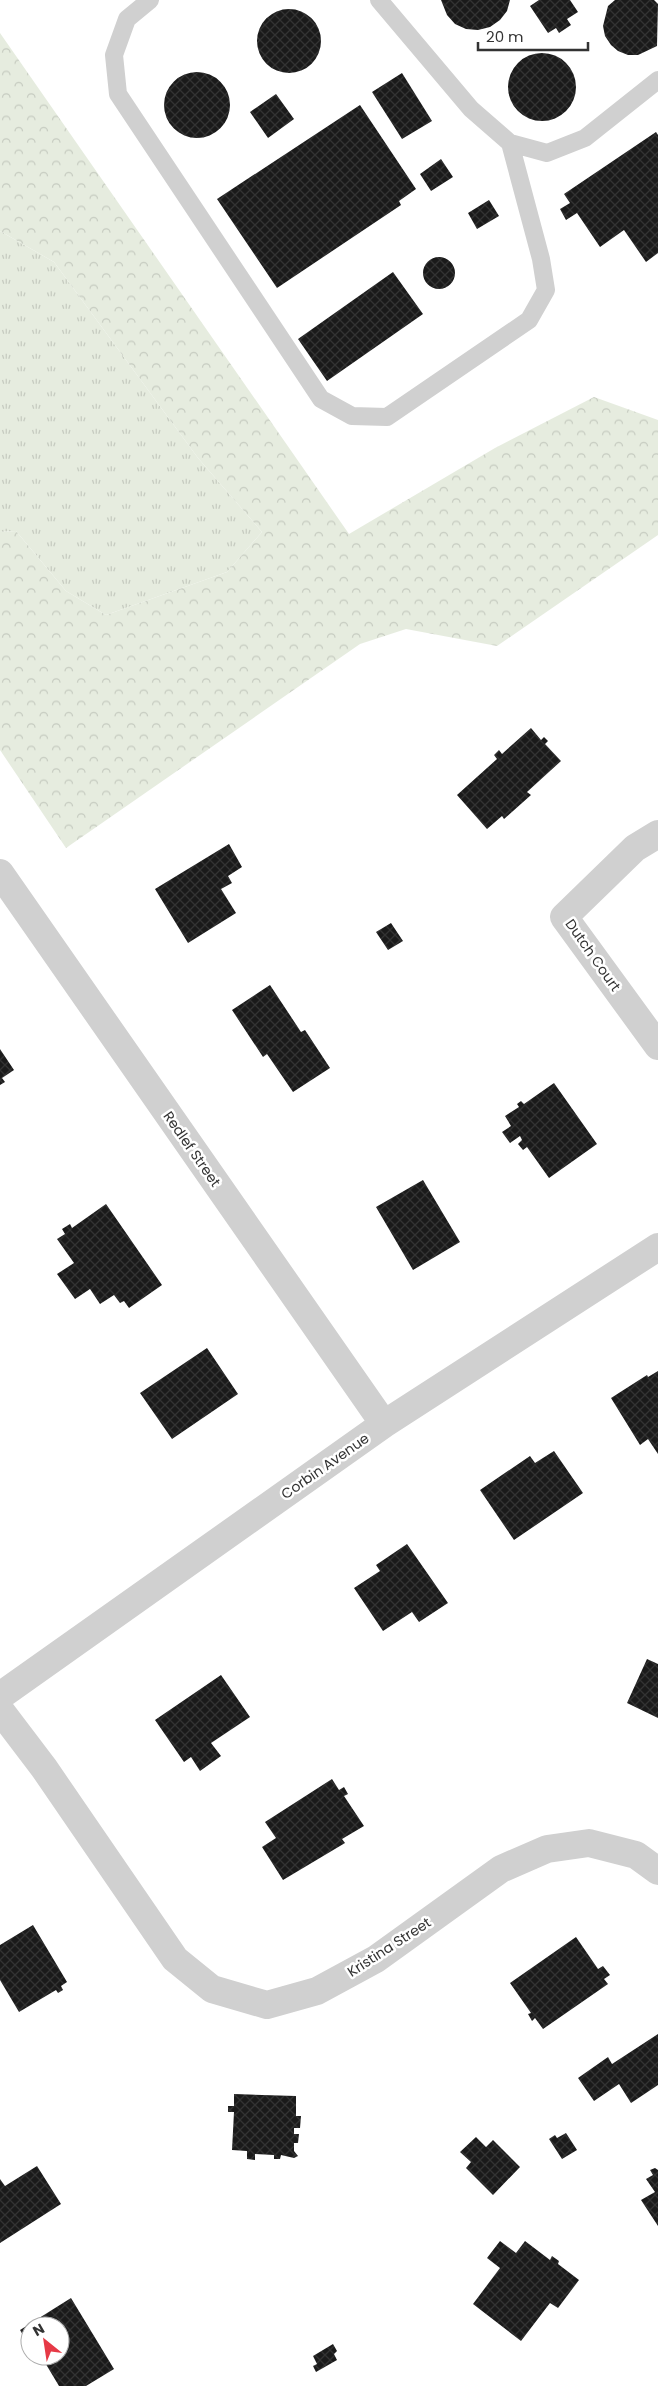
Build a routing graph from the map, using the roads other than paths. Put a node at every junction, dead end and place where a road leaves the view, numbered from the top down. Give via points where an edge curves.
1 (150, 0) edge
2 (379, 0) edge
3 (658, 80) edge
4 (510, 143) junction
5 (658, 834) edge
6 (0, 872) edge
7 (658, 1046) edge
8 (658, 1246) edge
9 (384, 1424) junction
10 (0, 1696) edge
11 (0, 1710) edge
12 (658, 1871) edge

1 - 4 lane via 127,19 114,55 118,94 322,399 352,416 387,417 529,320 546,290 541,259
2 - 4 lane via 471,109
3 - 4 lane via 585,138 547,153
5 - 7 street, Dutch Court via 636,848 564,917
6 - 9 street, Redlef Street
8 - 9 street, Corbin Avenue
9 - 10 street, Corbin Avenue
11 - 12 street, Kristina Street via 44,1768 175,1959 212,1989 267,2005 317,1991 376,1959 501,1869 547,1849 589,1843 636,1855

